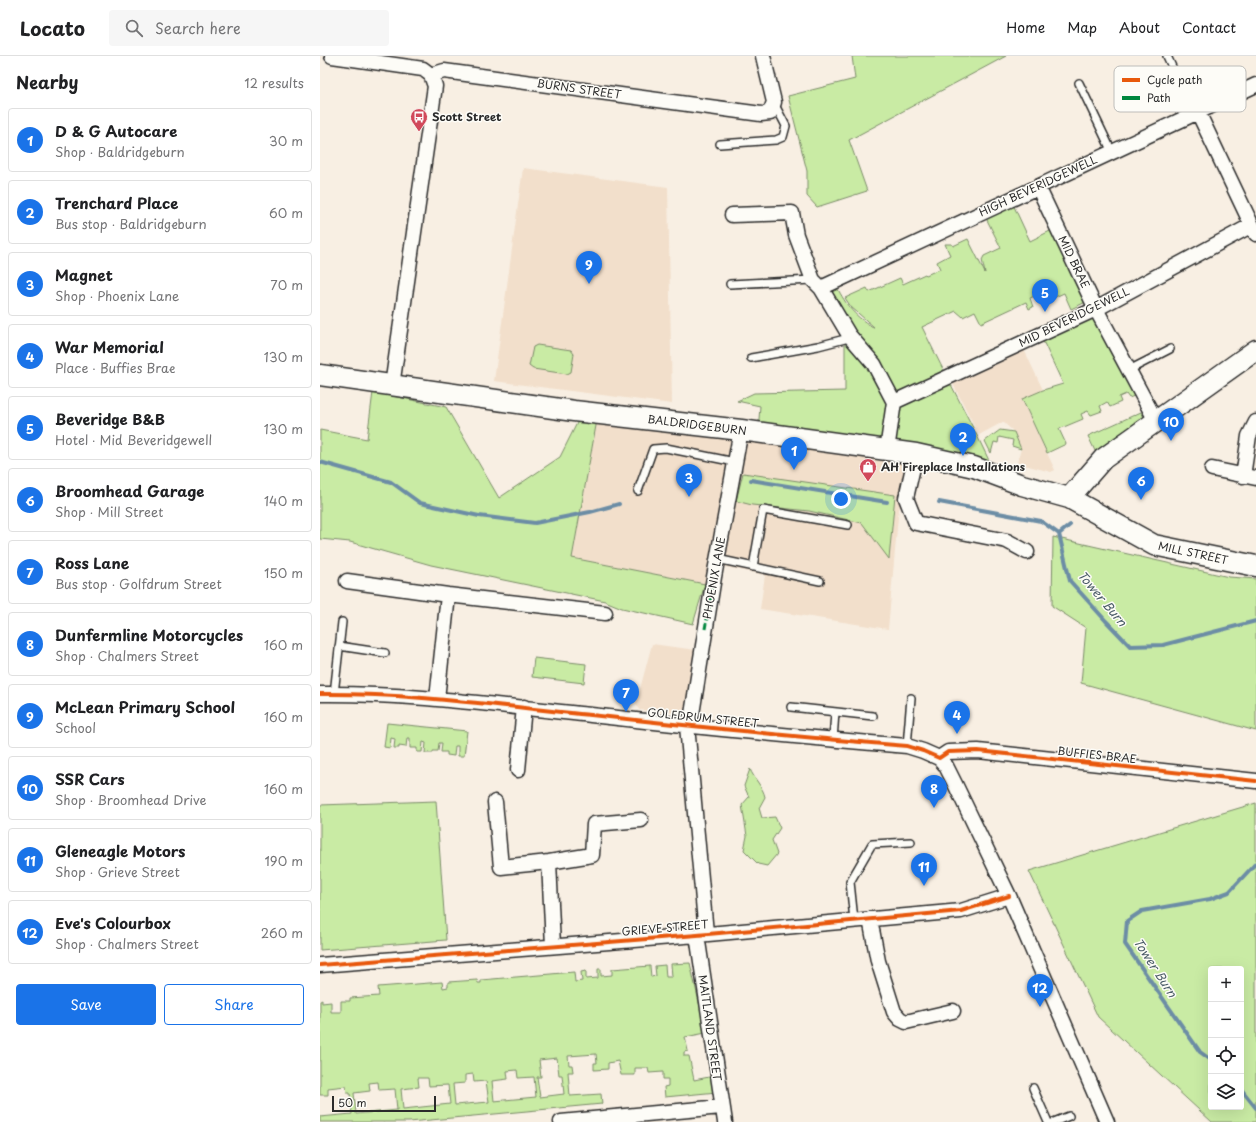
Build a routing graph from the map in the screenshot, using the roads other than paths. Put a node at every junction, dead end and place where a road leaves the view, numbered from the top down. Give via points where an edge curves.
1 (332, 56) edge
2 (763, 56) edge
3 (1167, 56) edge
4 (1172, 66) edge
5 (431, 75) junction
6 (1078, 83) dead end
7 (1256, 86) edge
8 (1246, 91) edge
9 (774, 102) junction
10 (1200, 112) edge
11 (1196, 114) junction
12 (720, 144) dead end
13 (1112, 152) junction
14 (1038, 187) junction
15 (732, 215) dead end
16 (1254, 230) edge
17 (730, 284) dead end
18 (817, 284) junction
19 (1096, 309) junction
20 (849, 335) junction
21 (1170, 349) dead end
22 (1256, 350) edge
23 (751, 358) dead end
24 (1129, 370) junction
25 (320, 375) edge
26 (392, 386) junction
27 (894, 402) junction
28 (1156, 421) junction
29 (1256, 422) edge
30 (741, 430) junction
31 (887, 450) junction
32 (916, 454) junction
33 (735, 462) junction
34 (1212, 469) dead end
35 (1249, 477) edge
36 (638, 492) dead end
37 (1070, 498) junction
38 (848, 525) dead end
39 (1027, 552) dead end
40 (717, 559) junction
41 (1256, 566) edge
42 (753, 567) junction
43 (347, 581) dead end
44 (820, 581) dead end
45 (448, 595) junction
46 (605, 613) dead end
47 (342, 622) dead end
48 (339, 646) junction
49 (385, 653) dead end
50 (327, 694) edge
51 (911, 698) dead end
52 (437, 699) junction
53 (524, 707) junction
54 (791, 707) dead end
55 (835, 712) junction
56 (873, 716) dead end
57 (687, 726) junction
58 (833, 740) junction
59 (907, 746) junction
60 (939, 758) junction
61 (518, 770) dead end
62 (1256, 781) edge
63 (495, 802) dead end
64 (641, 820) dead end
65 (911, 842) dead end
66 (549, 862) junction
67 (1009, 896) junction
68 (870, 919) junction
69 (854, 920) junction
70 (701, 934) junction
71 (552, 946) junction
72 (320, 965) edge
73 (953, 1011) dead end
74 (1034, 1088) dead end
75 (721, 1107) junction
76 (1069, 1116) dead end
77 (561, 1122) edge
78 (725, 1122) edge
79 (1048, 1122) edge
80 (1054, 1122) edge
81 (1107, 1122) edge

1 - 5 street via 423,69
2 - 9 street
3 - 4 lane
5 - 9 street, BURNS STREET via 444,71 761,114 770,113
5 - 26 street via 434,86
6 - 13 lane
7 - 8 street, HIGH BEVERIDGEWELL
9 - 12 lane via 786,126 783,137 776,140
10 - 11 street, HIGH BEVERIDGEWELL
11 - 13 street, HIGH BEVERIDGEWELL
11 - 16 street
13 - 14 street, HIGH BEVERIDGEWELL
14 - 18 street, HIGH BEVERIDGEWELL
14 - 19 street, MID BRAE
15 - 18 street via 792,213 796,235
16 - 19 street, MID BEVERIDGEWELL
17 - 18 lane
18 - 20 street
19 - 24 street, MID BRAE
19 - 27 street, MID BEVERIDGEWELL
20 - 23 lane via 844,339 818,346
20 - 27 street via 874,364
21 - 24 lane
22 - 28 main road
24 - 28 street, MID BRAE
25 - 26 main road, BALDRIDGEBURN
26 - 30 main road, BALDRIDGEBURN via 574,411
27 - 31 street
28 - 37 main road via 1103,459
29 - 35 street via 1249,436
30 - 31 main road, BALDRIDGEBURN
30 - 33 street, PHOENIX LANE
31 - 32 main road, BALDRIDGEBURN
32 - 37 main road, BALDRIDGEBURN via 974,467 1022,485
32 - 39 street via 906,498 916,523 1007,541
33 - 36 lane via 666,448 653,449
33 - 40 street, PHOENIX LANE
34 - 35 street
37 - 41 main road, MILL STREET via 1154,545
38 - 42 lane via 763,510
40 - 42 lane
40 - 57 street, PHOENIX LANE via 692,714
42 - 44 lane
43 - 45 street
45 - 46 street
45 - 52 street
47 - 48 lane
48 - 49 lane
48 - 50 lane
50 - 52 street, GOLFDRUM STREET via 381,694
51 - 59 lane
52 - 53 street, GOLFDRUM STREET
53 - 57 street, GOLFDRUM STREET
53 - 61 street
54 - 55 lane
55 - 56 lane
55 - 58 lane
57 - 58 street, GOLFDRUM STREET
57 - 70 street, MAITLAND STREET
58 - 59 street, GOLFDRUM STREET
59 - 60 street, GOLFDRUM STREET
60 - 62 street, BUFFIES BRAE via 948,752 978,751
60 - 67 street via 946,766
63 - 66 street via 500,867
64 - 66 street via 594,824 592,855
65 - 69 lane via 872,844 850,882
66 - 71 street
67 - 68 street, GRIEVE STREET via 961,910
67 - 81 street via 1094,1106
68 - 69 street, GRIEVE STREET
68 - 73 street via 878,962 897,1016 906,1022
69 - 70 street, GRIEVE STREET
70 - 71 street, GRIEVE STREET
70 - 75 street, MAITLAND STREET
71 - 72 street, GRIEVE STREET
74 - 79 lane
75 - 77 street
75 - 78 street, MAITLAND STREET
76 - 80 lane

